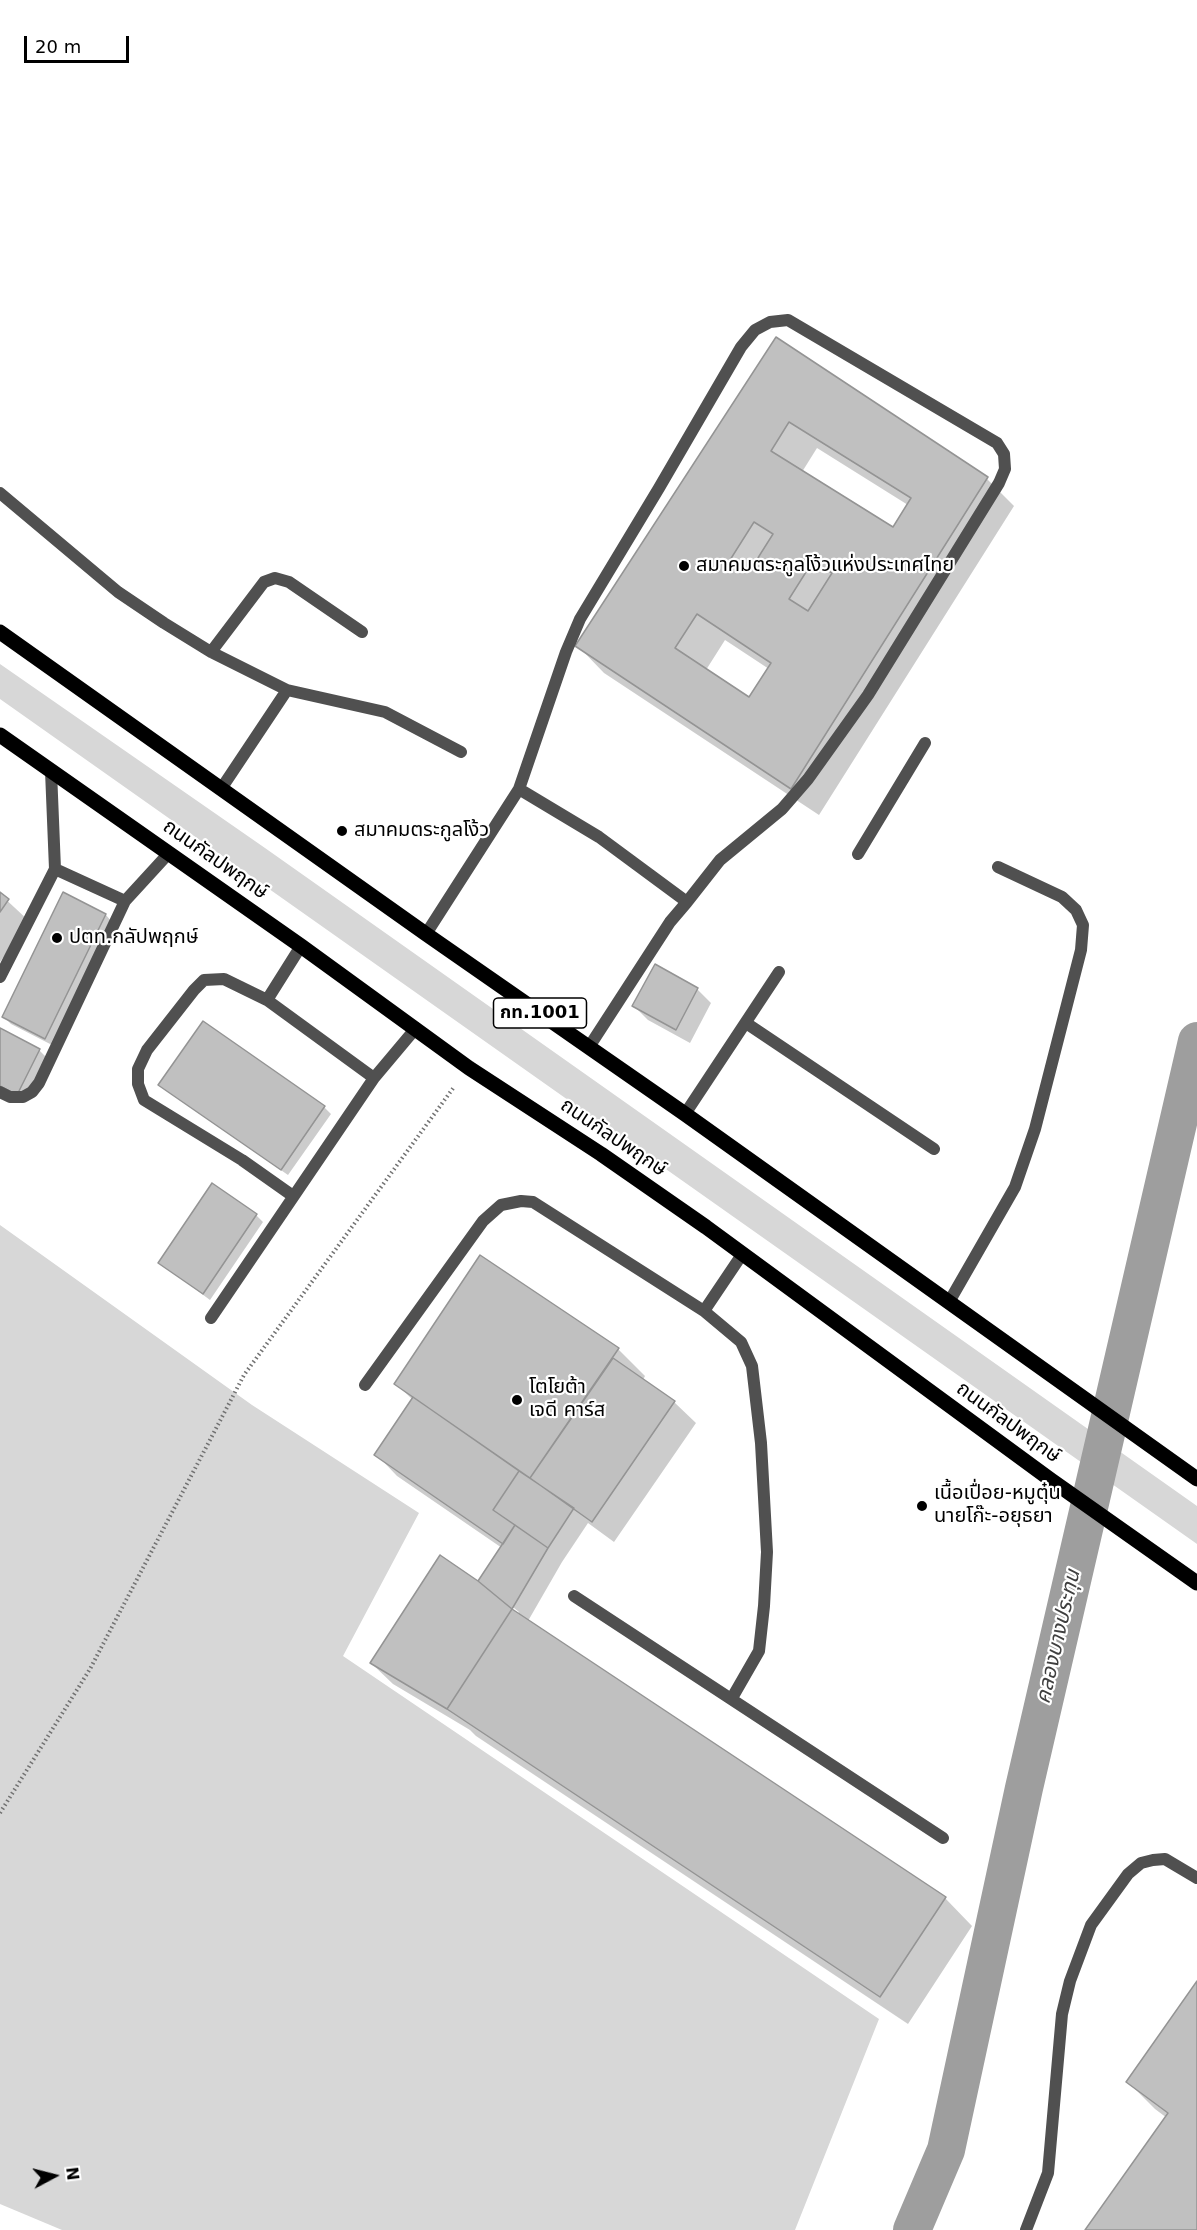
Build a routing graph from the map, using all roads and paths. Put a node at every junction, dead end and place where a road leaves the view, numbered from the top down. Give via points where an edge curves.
1 (0, 493) edge
2 (0, 632) edge
3 (362, 632) dead end
4 (211, 652) junction
5 (287, 690) junction
6 (0, 735) edge
7 (925, 743) dead end
8 (461, 752) dead end
9 (51, 771) junction
10 (220, 789) junction
11 (519, 789) junction
12 (169, 854) junction
13 (858, 854) dead end
14 (998, 867) dead end
15 (55, 869) junction
16 (125, 901) junction
17 (687, 902) junction
18 (426, 934) junction
19 (301, 946) junction
20 (779, 972) dead end
21 (0, 977) edge
22 (267, 1000) junction
23 (746, 1023) junction
24 (416, 1028) junction
25 (589, 1047) junction
26 (469, 1068) junction
27 (374, 1078) junction
28 (0, 1092) edge
29 (685, 1114) junction
30 (934, 1149) dead end
31 (293, 1196) junction
32 (743, 1253) junction
33 (949, 1302) junction
34 (704, 1311) junction
35 (211, 1318) dead end
36 (365, 1385) dead end
37 (1197, 1479) edge
38 (1197, 1583) edge
39 (574, 1596) dead end
40 (732, 1698) junction
41 (0, 1813) edge
42 (943, 1838) dead end
43 (1197, 1878) edge
44 (1026, 2230) edge

1 - 4 lane via 118,592
2 - 10 main road, กท.1001
3 - 4 lane via 289,582 275,578 264,582
4 - 5 lane
5 - 8 lane via 385,712
5 - 10 lane
6 - 9 main road, ถนนกัลปพฤกษ์
7 - 13 lane
9 - 12 main road, ถนนกัลปพฤกษ์
9 - 15 lane
10 - 18 main road, กท.1001
11 - 17 lane via 598,837
11 - 17 lane via 580,619 741,347 756,330 770,322 788,320 997,442 1004,454 1005,469 999,483 868,695 788,802 720,860
11 - 18 lane
12 - 16 lane
12 - 19 main road, ถนนกัลปพฤกษ์
14 - 33 lane via 1062,897 1076,910 1083,925 1081,950 1035,1129 1015,1187
15 - 16 lane
15 - 21 lane
16 - 28 lane via 39,1083 23,1097
17 - 25 lane
18 - 25 main road, กท.1001
19 - 22 lane
19 - 24 main road, ถนนกัลปพฤกษ์
20 - 23 lane
22 - 27 lane
22 - 31 lane via 224,979 204,980 147,1050 138,1069 138,1084 144,1100
23 - 29 lane
23 - 30 lane
24 - 26 main road, ถนนกัลปพฤกษ์
24 - 27 lane
25 - 29 main road, กท.1001
26 - 32 main road, ถนนกัลปพฤกษ์
26 - 41 path via 244,1375 90,1669
27 - 31 lane
29 - 33 main road, กท.1001
31 - 35 lane
32 - 34 lane
32 - 38 main road, ถนนกัลปพฤกษ์ via 1102,1518
33 - 37 main road, กท.1001
34 - 36 lane via 533,1202 521,1200 501,1205 483,1221
34 - 40 lane via 741,1342 752,1366 761,1443 767,1552 765,1606 759,1651
39 - 40 lane
40 - 42 lane
43 - 44 lane via 1165,1859 1141,1863 1128,1874 1091,1925 1062,2014 1048,2173

